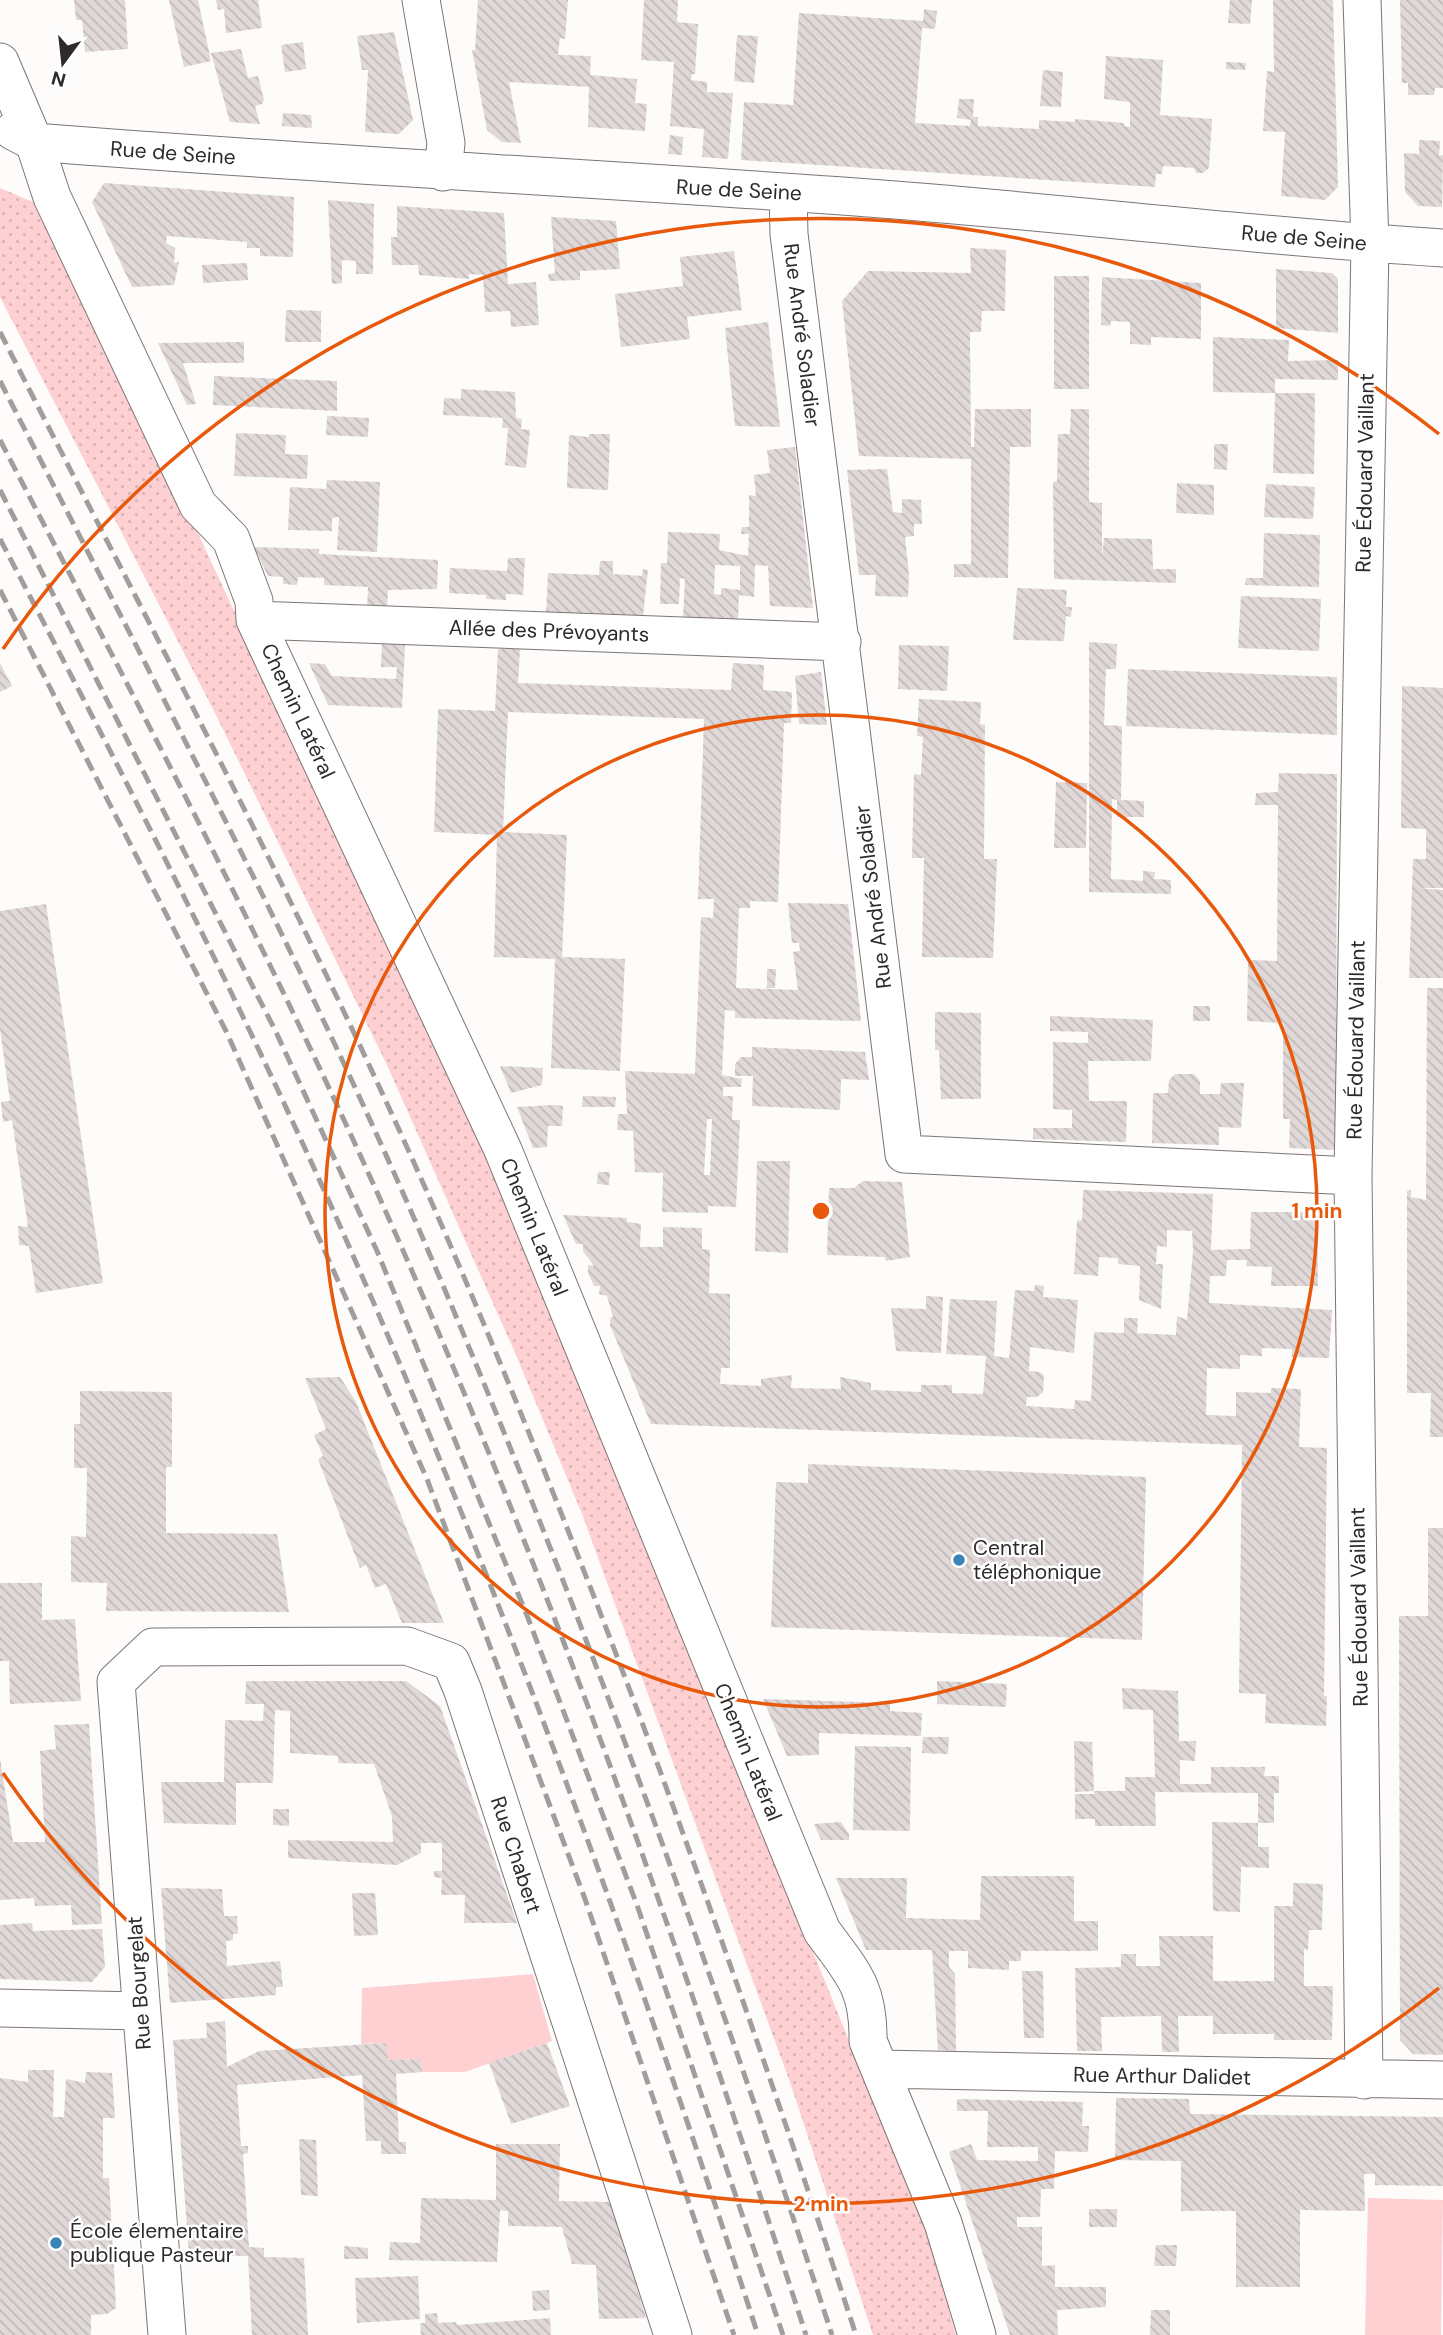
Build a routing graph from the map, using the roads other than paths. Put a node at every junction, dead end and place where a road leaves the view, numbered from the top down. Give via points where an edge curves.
1 (421, 0) edge
2 (1362, 0) edge
3 (0, 62) edge
4 (0, 124) edge
5 (34, 142) junction
6 (443, 172) junction
7 (788, 194) junction
8 (1370, 244) junction
9 (1443, 248) edge
10 (255, 620) junction
11 (842, 642) junction
12 (1353, 1175) junction
13 (153, 1647) joint
14 (0, 2008) edge
15 (141, 2011) junction
16 (880, 2069) junction
17 (1364, 2080) junction
18 (1443, 2080) edge
19 (167, 2335) edge
20 (673, 2335) edge
21 (977, 2335) edge

1 - 6 street via 446,143
2 - 8 street, Rue Édouard Vaillant
3 - 5 street, Chemin Latéral
4 - 5 street
5 - 6 street, Rue de Seine
5 - 10 street, Chemin Latéral via 52,197 198,505 231,539 254,601
6 - 7 street, Rue de Seine
7 - 8 street, Rue de Seine via 855,196
7 - 11 street, Rue André Soladier via 789,234
8 - 9 street, Rue de Seine
8 - 12 street, Rue Édouard Vaillant
10 - 11 street, Allée des Prévoyants
10 - 16 street, Chemin Latéral via 503,1150 821,1931 859,1980 868,2015 868,2041
11 - 12 street, Rue André Soladier via 904,1154
12 - 17 street, Rue Édouard Vaillant
13 - 15 street, Rue Bourgelat via 116,1682
13 - 20 street, Rue Chabert via 407,1646 451,1662
14 - 15 street
15 - 19 street, Rue Bourgelat
16 - 17 street, Rue Arthur Dalidet
16 - 21 street, Chemin Latéral via 943,2222
17 - 18 street, Rue Arthur Dalidet

